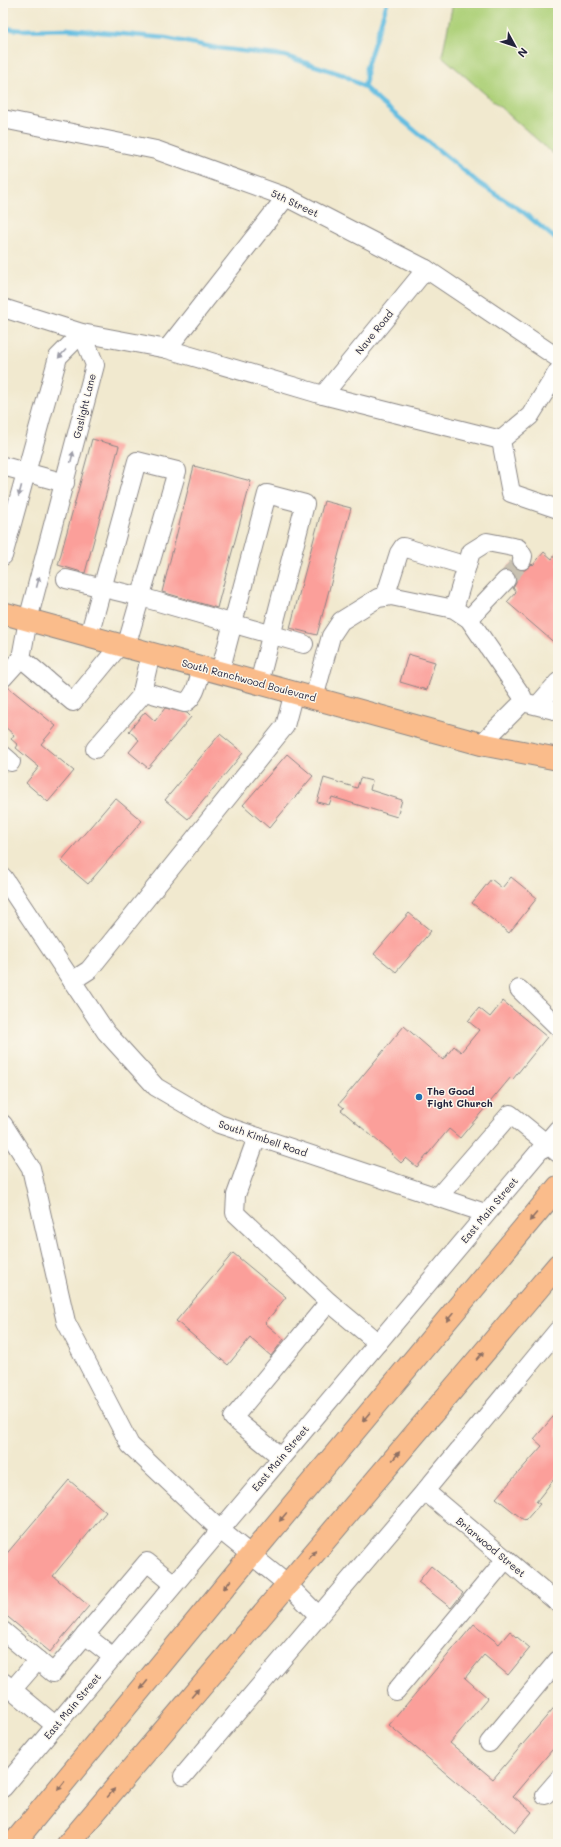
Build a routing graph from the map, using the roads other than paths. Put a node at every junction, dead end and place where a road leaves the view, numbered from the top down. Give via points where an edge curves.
1 (3, 119) edge
2 (286, 197) junction
3 (426, 269) junction
4 (4, 304) edge
5 (82, 333) junction
6 (167, 349) junction
7 (558, 358) edge
8 (558, 371) edge
9 (323, 395) junction
10 (501, 440) junction
11 (3, 466) edge
12 (25, 472) junction
13 (65, 483) junction
14 (558, 509) edge
15 (3, 556) edge
16 (522, 560) dead end
17 (467, 566) junction
18 (66, 578) dead end
19 (506, 580) tunnel mouth
20 (102, 588) junction
21 (141, 597) junction
22 (385, 597) junction
23 (454, 609) junction
24 (3, 613) edge
25 (469, 619) junction
26 (28, 620) junction
27 (233, 622) junction
28 (272, 634) junction
29 (88, 636) junction
30 (304, 644) dead end
31 (123, 646) junction
32 (151, 653) junction
33 (21, 658) junction
34 (211, 670) junction
35 (3, 678) edge
36 (558, 682) edge
37 (259, 683) junction
38 (142, 691) junction
39 (304, 695) junction
40 (531, 703) junction
41 (558, 710) edge
42 (488, 745) junction
43 (95, 749) dead end
44 (558, 758) edge
45 (558, 770) edge
46 (3, 878) edge
47 (72, 981) junction
48 (519, 989) dead end
49 (558, 1027) edge
50 (3, 1124) edge
51 (558, 1129) edge
52 (257, 1137) junction
53 (552, 1148) edge
54 (558, 1187) edge
55 (438, 1197) junction
56 (486, 1214) junction
57 (558, 1265) edge
58 (329, 1302) junction
59 (558, 1330) edge
60 (378, 1343) junction
61 (281, 1456) junction
62 (425, 1491) junction
63 (219, 1529) junction
64 (251, 1555) junction
65 (506, 1560) junction
66 (174, 1584) junction
67 (287, 1584) junction
68 (558, 1603) edge
69 (318, 1615) junction
70 (3, 1631) edge
71 (85, 1635) junction
72 (113, 1657) junction
73 (38, 1660) junction
74 (558, 1660) edge
75 (8, 1686) edge
76 (396, 1691) dead end
77 (56, 1726) junction
78 (488, 1743) dead end
79 (183, 1776) dead end
80 (558, 1780) edge
81 (3, 1788) edge
82 (545, 1795) dead end
83 (13, 1844) edge
84 (68, 1844) edge

1 - 2 street, 5th Street via 156,150
2 - 3 street, 5th Street
2 - 6 street
3 - 7 street, 5th Street
3 - 9 street, Nave Road
4 - 5 street
5 - 6 street
5 -> 12 street via 58,357
13 -> 5 street, Gaslight Lane via 95,365
6 - 9 street
8 - 10 street via 530,416
9 - 10 street
10 - 14 street via 511,493
11 - 12 street
12 - 13 street
12 -> 15 street
26 -> 13 street, Gaslight Lane
16 - 17 street via 523,556 518,548 487,542 471,552
17 - 22 street via 403,547
17 - 23 street
18 - 20 street
19 - 25 street
20 - 21 street
20 - 21 street via 137,461 177,471
20 - 29 street
21 - 27 street
21 - 31 street
22 - 23 street via 391,596
22 - 39 street via 378,598 341,621 331,636
23 - 25 street
24 - 26 main road, South Ranchwood Boulevard
25 - 40 street via 522,696
26 - 29 main road, South Ranchwood Boulevard
26 - 33 street, Gaslight Lane
27 - 28 street
27 - 28 street via 266,494 305,504
27 - 34 street
28 - 30 street
28 - 37 street
29 - 31 main road, South Ranchwood Boulevard
31 - 32 main road, South Ranchwood Boulevard
31 - 33 street via 73,702
32 - 34 main road, South Ranchwood Boulevard
32 - 38 street
33 - 35 street
34 - 37 main road, South Ranchwood Boulevard
34 - 38 street via 191,699 185,703
36 - 40 street
37 - 39 main road, South Ranchwood Boulevard
38 - 43 street via 141,696
39 - 42 main road, South Ranchwood Boulevard
39 - 47 street via 285,726 89,970
40 - 41 street
40 - 42 street
42 - 44 main road, South Ranchwood Boulevard
42 - 45 main road, South Ranchwood Boulevard
46 - 47 street, South Kimbell Road
47 - 52 street, South Kimbell Road via 106,1032 156,1087 219,1124
48 - 49 street
50 - 63 street via 31,1168 66,1322 130,1445
51 - 53 street, East Main Street
52 - 55 street, South Kimbell Road
52 - 58 street via 236,1195 235,1213
53 - 55 street via 510,1114
53 - 56 street, East Main Street
54 -> 64 main road
55 - 56 street, South Kimbell Road
56 - 60 street, East Main Street
67 -> 57 main road
58 - 60 street
58 - 61 street via 233,1418
59 - 62 street
60 - 61 street, East Main Street
61 - 63 street, East Main Street
62 - 65 street, Briarwood Street
62 - 69 street
63 - 64 street
63 - 66 street, East Main Street
64 - 67 street
64 -> 83 main road
65 - 68 street, Briarwood Street
65 - 76 street
66 - 71 street via 147,1562
66 - 72 street, East Main Street
67 - 69 street
84 -> 67 main road
69 - 79 street
70 - 73 street
71 - 72 street
71 - 73 street via 53,1673
72 - 77 street, East Main Street
73 - 75 street
74 - 78 street
75 - 77 street
77 - 81 street, East Main Street
80 - 82 street

